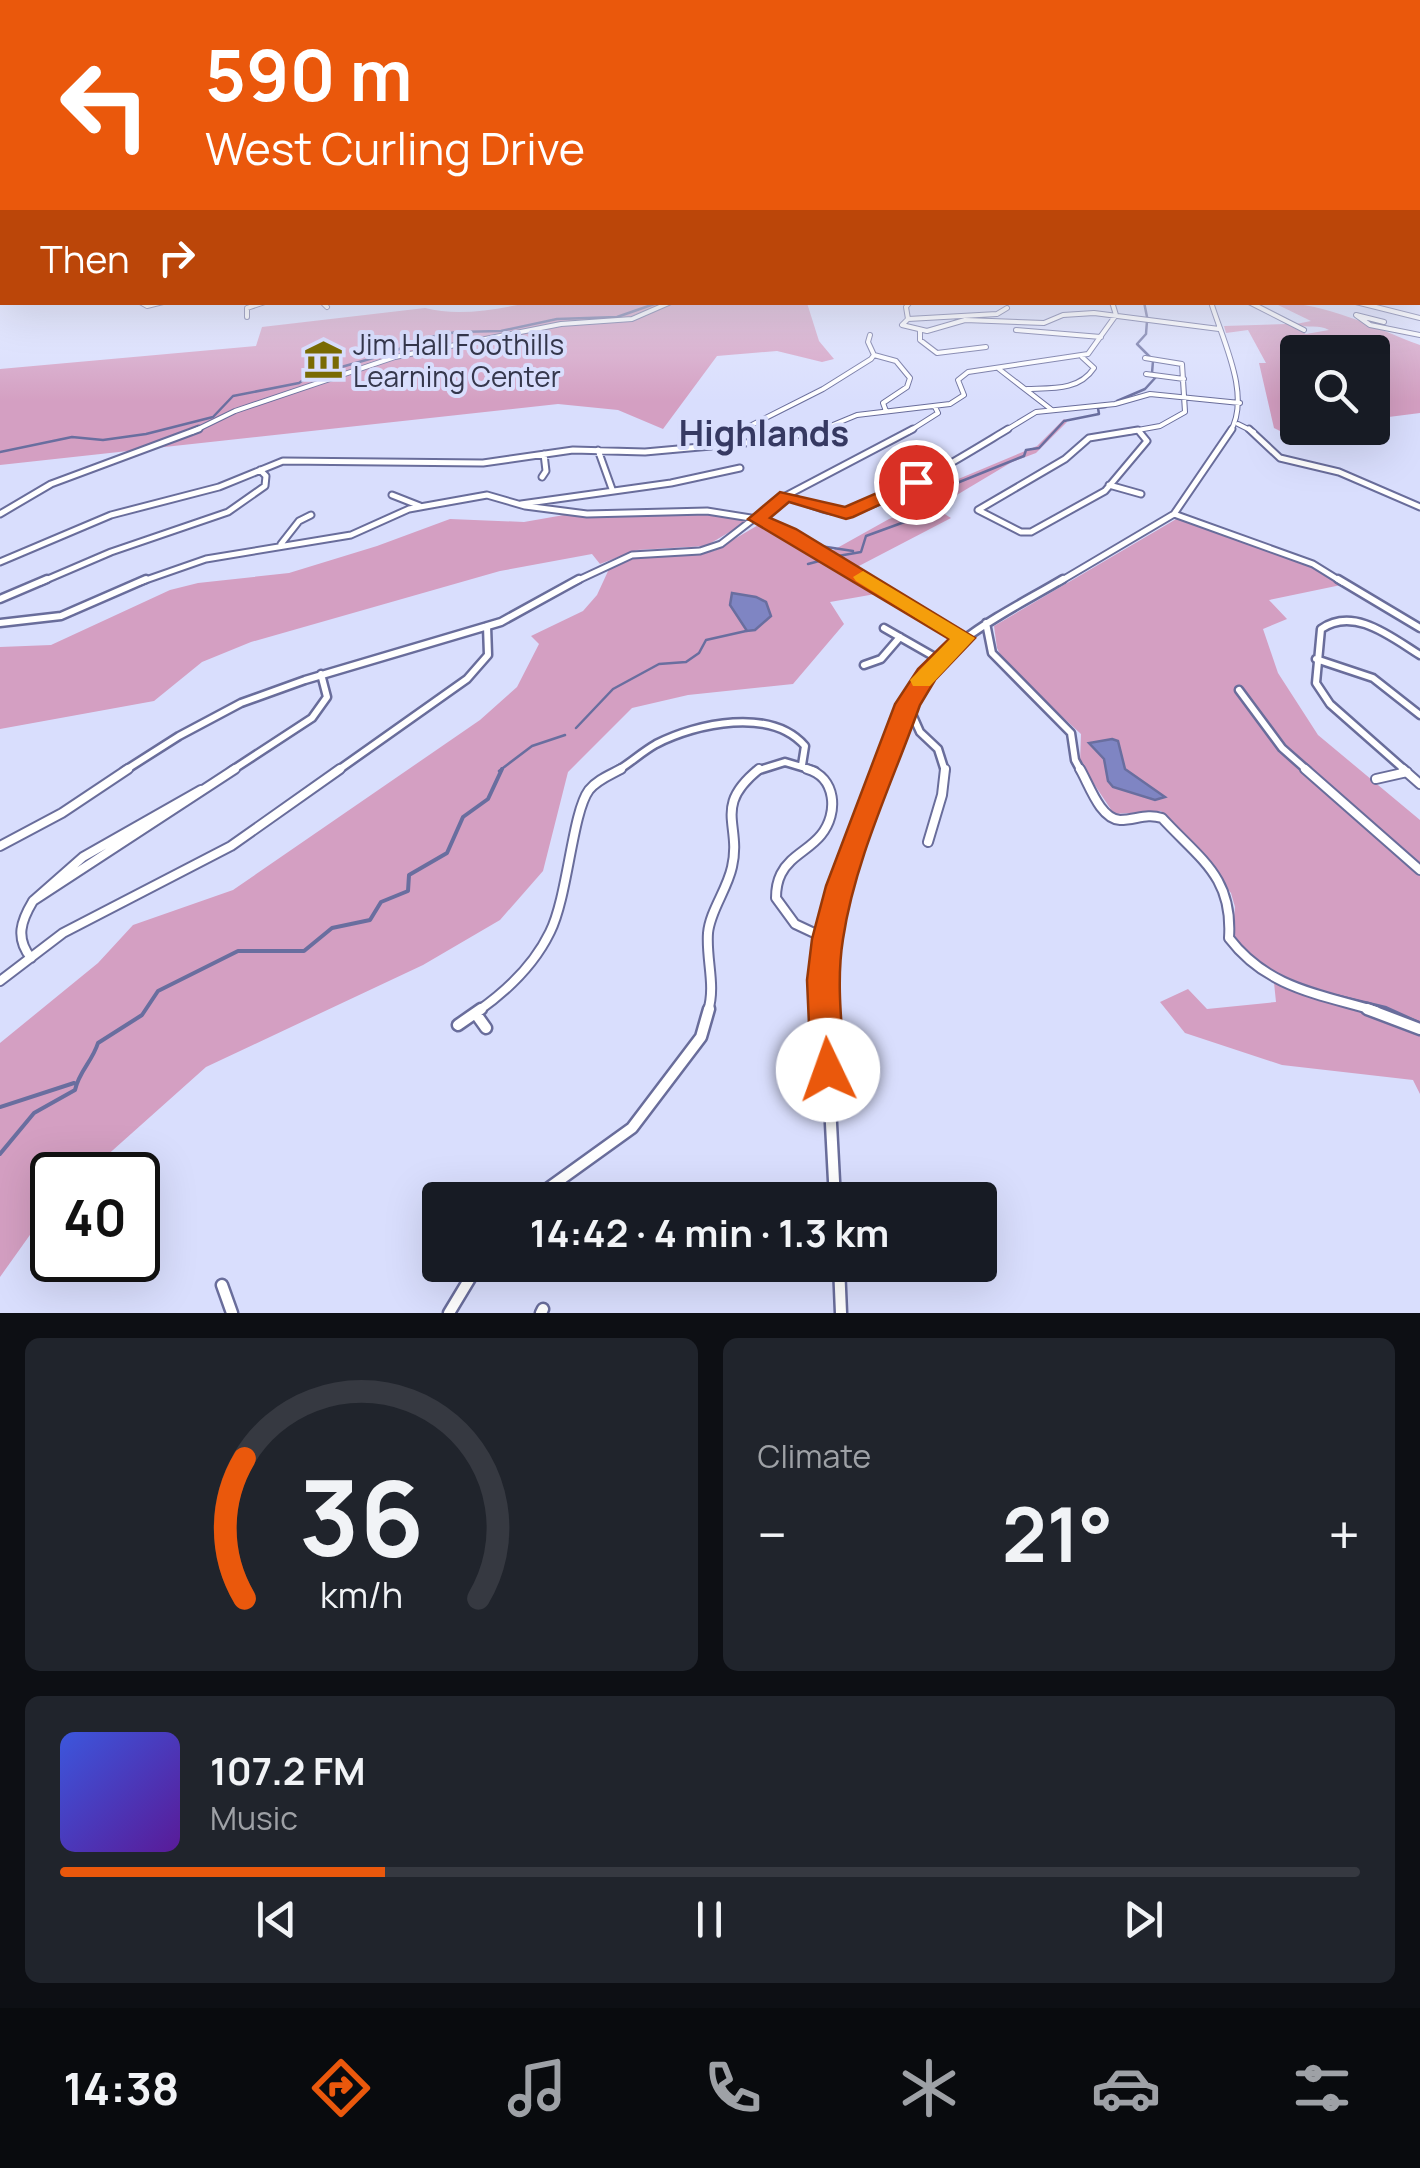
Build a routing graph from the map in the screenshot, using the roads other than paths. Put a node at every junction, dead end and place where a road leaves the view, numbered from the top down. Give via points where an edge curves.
1 (255, 305) edge
2 (664, 305) edge
3 (908, 305) edge
4 (1113, 305) edge
5 (1212, 305) edge
6 (1255, 305) edge
7 (1368, 305) edge
8 (1007, 308) dead end
9 (1348, 311) dead end
10 (1357, 314) junction
11 (1116, 315) junction
12 (247, 317) dead end
13 (1420, 318) edge
14 (908, 319) junction
15 (1384, 322) dead end
16 (1219, 329) junction
17 (1016, 330) dead end
18 (1304, 330) dead end
19 (920, 331) junction
20 (870, 335) dead end
21 (1420, 336) edge
22 (1101, 337) junction
23 (986, 346) dead end
24 (874, 355) junction
25 (1081, 357) junction
26 (1145, 358) dead end
27 (998, 368) junction
28 (1146, 374) dead end
29 (1184, 379) junction
30 (1027, 389) junction
31 (1186, 398) junction
32 (1240, 402) junction
33 (934, 406) junction
34 (1052, 410) junction
35 (886, 411) junction
36 (1238, 424) junction
37 (1138, 429) junction
38 (736, 441) junction
39 (598, 450) junction
40 (544, 454) junction
41 (740, 468) dead end
42 (260, 469) junction
43 (542, 477) dead end
44 (1110, 485) junction
45 (612, 490) junction
46 (1141, 494) dead end
47 (392, 495) dead end
48 (786, 496) junction
49 (520, 505) junction
50 (420, 506) junction
51 (1420, 507) edge
52 (0, 514) edge
53 (1174, 514) junction
54 (311, 515) dead end
55 (757, 519) junction
56 (281, 544) junction
57 (0, 562) edge
58 (0, 599) edge
59 (0, 623) edge
60 (986, 624) junction
61 (488, 626) junction
62 (884, 628) dead end
63 (1420, 628) edge
64 (900, 637) junction
65 (964, 638) junction
66 (1420, 655) edge
67 (1316, 659) junction
68 (940, 660) junction
69 (864, 665) dead end
70 (321, 674) junction
71 (1239, 690) dead end
72 (908, 704) junction
73 (1420, 714) edge
74 (802, 765) junction
75 (1407, 772) junction
76 (1376, 780) dead end
77 (1420, 784) edge
78 (928, 842) dead end
79 (0, 846) edge
80 (1420, 870) edge
81 (827, 939) junction
82 (31, 958) junction
83 (0, 981) edge
84 (476, 1014) junction
85 (458, 1025) dead end
86 (486, 1028) dead end
87 (1420, 1029) edge
88 (557, 1182) edge
89 (834, 1182) edge
90 (468, 1282) edge
91 (839, 1282) edge
92 (222, 1285) dead end
93 (232, 1313) edge
94 (449, 1313) edge
95 (841, 1313) edge

1 - 12 street
2 - 52 street via 632,319 561,324 385,360 51,484
3 - 14 street
4 - 11 street
5 - 16 street
6 - 18 street
7 - 13 street
8 - 14 street
9 - 10 street
10 - 15 street
10 - 21 street via 1370,325
11 - 16 street
11 - 19 street via 1073,314 1044,323 965,320
11 - 22 street
14 - 19 street via 902,327
16 - 32 street
17 - 22 street
19 - 23 street via 920,340 937,353
20 - 24 street
22 - 25 street
24 - 35 street via 896,361 910,378 883,403
24 - 38 street via 832,384 739,428
25 - 27 street
25 - 30 street via 1094,368 1089,378
26 - 29 street via 1181,363
27 - 30 street
27 - 33 street via 962,374 962,398
28 - 29 street
29 - 31 street
30 - 34 street
31 - 32 street
31 - 34 street via 1140,395
31 - 37 street via 1178,417
32 - 36 street
33 - 35 street
33 - 48 street via 938,413 932,419
34 - 48 street via 1029,414 948,465 852,512
35 - 38 street via 797,437
36 - 51 street via 1280,458 1339,472
36 - 53 street
37 - 44 street via 1146,441
37 - 44 street via 1088,438 1065,460 978,510 1030,532
38 - 39 street via 645,452
39 - 40 street
39 - 45 street
40 - 42 street via 484,463 295,459
40 - 43 street
41 - 45 street
42 - 57 street via 219,487 111,515
42 - 58 street via 265,486 230,511
44 - 46 street
45 - 49 street
47 - 50 street
48 - 55 street
49 - 50 street via 492,495
49 - 55 street via 587,514 708,510
50 - 56 street via 360,532
53 - 60 street
53 - 63 street via 1313,564
54 - 56 street
55 - 61 street via 711,548 621,558
55 - 65 street
56 - 59 street via 184,566 61,616
60 - 65 street
60 - 87 street via 992,653 1071,732 1078,769 1106,815 1162,818 1223,885 1232,908 1229,938 1242,956 1293,988 1382,1010
61 - 70 street
61 - 82 street via 488,655 467,680 231,846 96,914
62 - 64 street
64 - 68 street
64 - 69 street via 880,660
65 - 68 street
66 - 67 street via 1348,618 1324,625
67 - 73 street via 1373,678
67 - 75 street via 1323,696
68 - 72 street
70 - 79 street via 189,728 64,812
70 - 82 street via 327,698 312,718 36,893 20,924 19,938
71 - 80 street via 1282,748
72 - 78 street via 945,767
72 - 81 street
74 - 81 street via 828,782 833,805 818,840 788,864 776,891 794,926
74 - 84 street via 800,736 770,723 675,737 598,780 586,793 551,936 528,970
74 - 88 street via 758,770 732,800 733,866 708,931 712,998 700,1037 632,1128
75 - 76 street
75 - 77 street
81 - 89 street via 823,980
82 - 83 street
84 - 85 street
84 - 86 street
90 - 94 street
91 - 95 street
92 - 93 street

